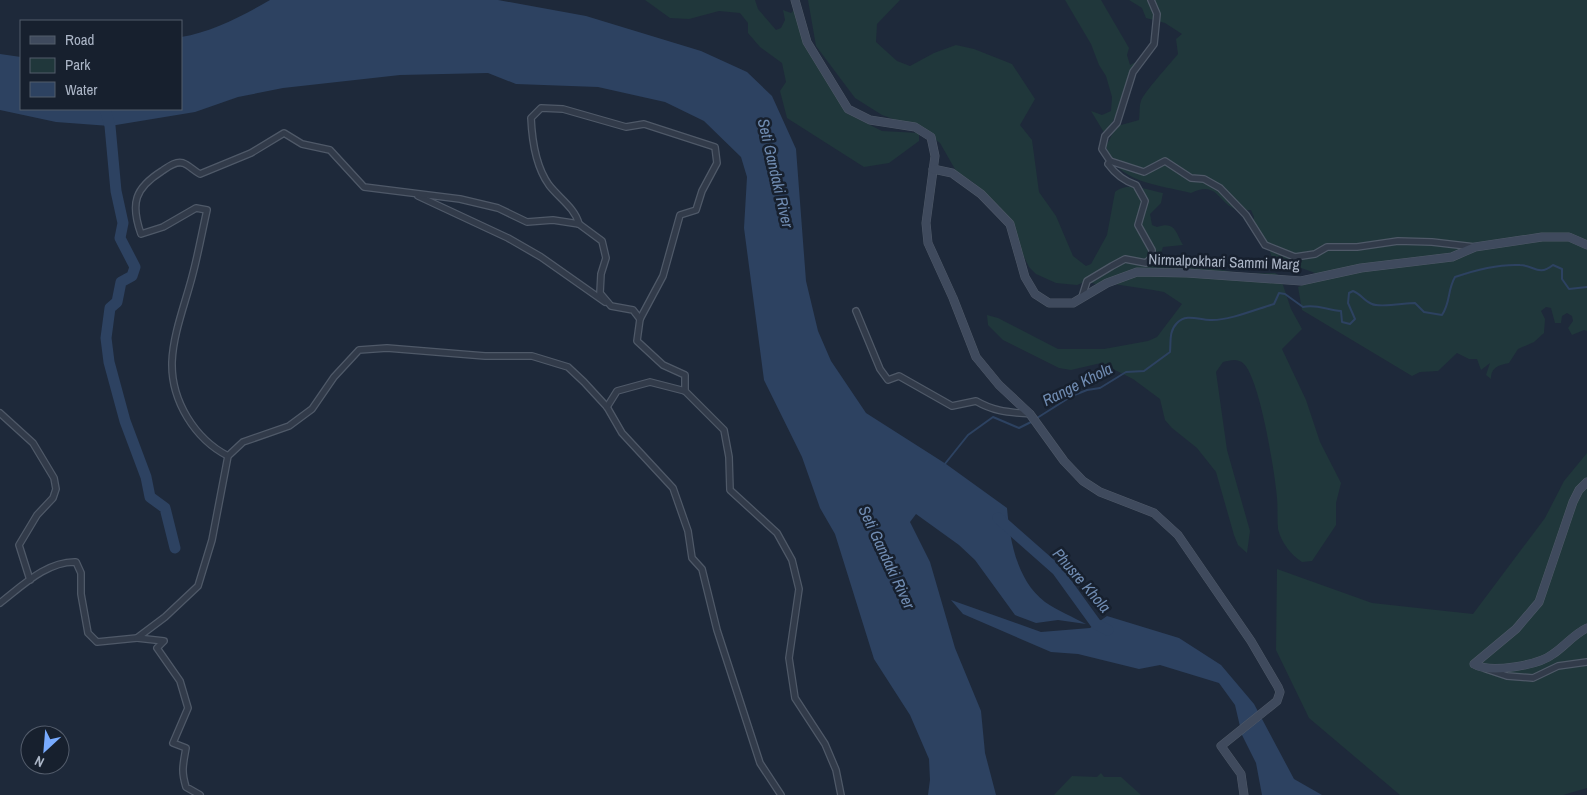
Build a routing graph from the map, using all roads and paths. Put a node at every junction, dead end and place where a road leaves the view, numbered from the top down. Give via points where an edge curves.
1 (795, 0) edge
2 (1152, 0) edge
3 (1110, 161) junction
4 (933, 169) junction
5 (413, 194) junction
6 (579, 224) junction
7 (1587, 245) edge
8 (1474, 247) junction
9 (1082, 297) junction
10 (611, 306) junction
11 (856, 311) dead end
12 (640, 319) junction
13 (685, 391) junction
14 (606, 407) junction
15 (0, 413) edge
16 (1030, 414) junction
17 (228, 456) junction
18 (1587, 482) edge
19 (30, 580) junction
20 (0, 603) edge
21 (1587, 628) edge
22 (137, 638) junction
23 (1587, 662) edge
24 (1482, 667) junction
25 (200, 795) edge
26 (780, 795) edge
27 (842, 795) edge
28 (1244, 795) edge

1 - 4 main road via 807,42 848,109 862,117 915,127 927,133 933,142
2 - 3 street via 1157,14 1154,44 1133,72 1117,123 1105,136 1102,149
3 - 8 street via 1144,172 1166,161 1191,178 1212,183 1246,215 1265,245 1295,257 1315,254 1327,247 1357,247 1398,241
3 - 9 street via 1108,164 1114,174 1136,185 1145,201 1138,225 1152,250 1152,257 1146,263 1125,260 1112,266 1087,281
4 - 9 main road, Nirmalpokhari Sammi Marg via 952,173 980,194 1010,224 1025,277 1035,294 1049,303 1062,304 1073,303
4 - 16 main road via 926,223 928,243 976,357 999,385
5 - 6 street via 460,199 498,208 527,222 553,220
5 - 10 street via 508,238
5 - 17 street via 364,187 330,150 302,144 284,133 251,153 200,174 182,163 173,164 146,182 137,195 136,221 141,234 196,208 207,210 176,333 172,363 175,383 191,426
6 - 10 street via 602,241 606,258 600,292
6 - 12 street via 577,216 549,185 542,172 532,138 531,118 541,108 563,109 626,127 644,124 715,147 717,163 710,180 702,191 696,210 680,215 664,276
7 - 8 main road, Nirmalpokhari Sammi Marg via 1569,237 1542,237
8 - 9 main road, Nirmalpokhari Sammi Marg via 1452,257 1361,268 1300,280 1138,272 1107,283
10 - 12 street via 634,310
11 - 16 street via 880,369 888,380 899,376 952,406 976,401 991,410
12 - 13 street via 637,341 663,365 685,375
13 - 14 street via 650,382 617,391
13 - 27 street via 724,430 730,490 776,534 792,560 799,589 789,658 795,698 825,744
14 - 17 street via 568,368 532,356 485,356 387,348 359,350 334,377 312,409 289,426 242,442
14 - 26 street via 622,433 673,488 688,531 692,558 702,569 717,630 760,763
15 - 19 street via 33,443 56,489 19,545
16 - 28 main road via 1083,481 1100,492 1154,512 1178,535 1251,641 1278,687 1280,696 1221,746 1241,774
17 - 22 street via 212,540 198,586
18 - 24 main road via 1573,502 1539,602 1516,629 1475,662
19 - 20 street
19 - 22 street via 62,561 76,562 81,573 88,633 97,642
21 - 24 main road via 1545,659 1501,668
22 - 25 street via 164,641 157,648 180,681 188,708 173,744 186,748 181,771 186,787
23 - 24 street via 1558,666 1533,678 1492,672

